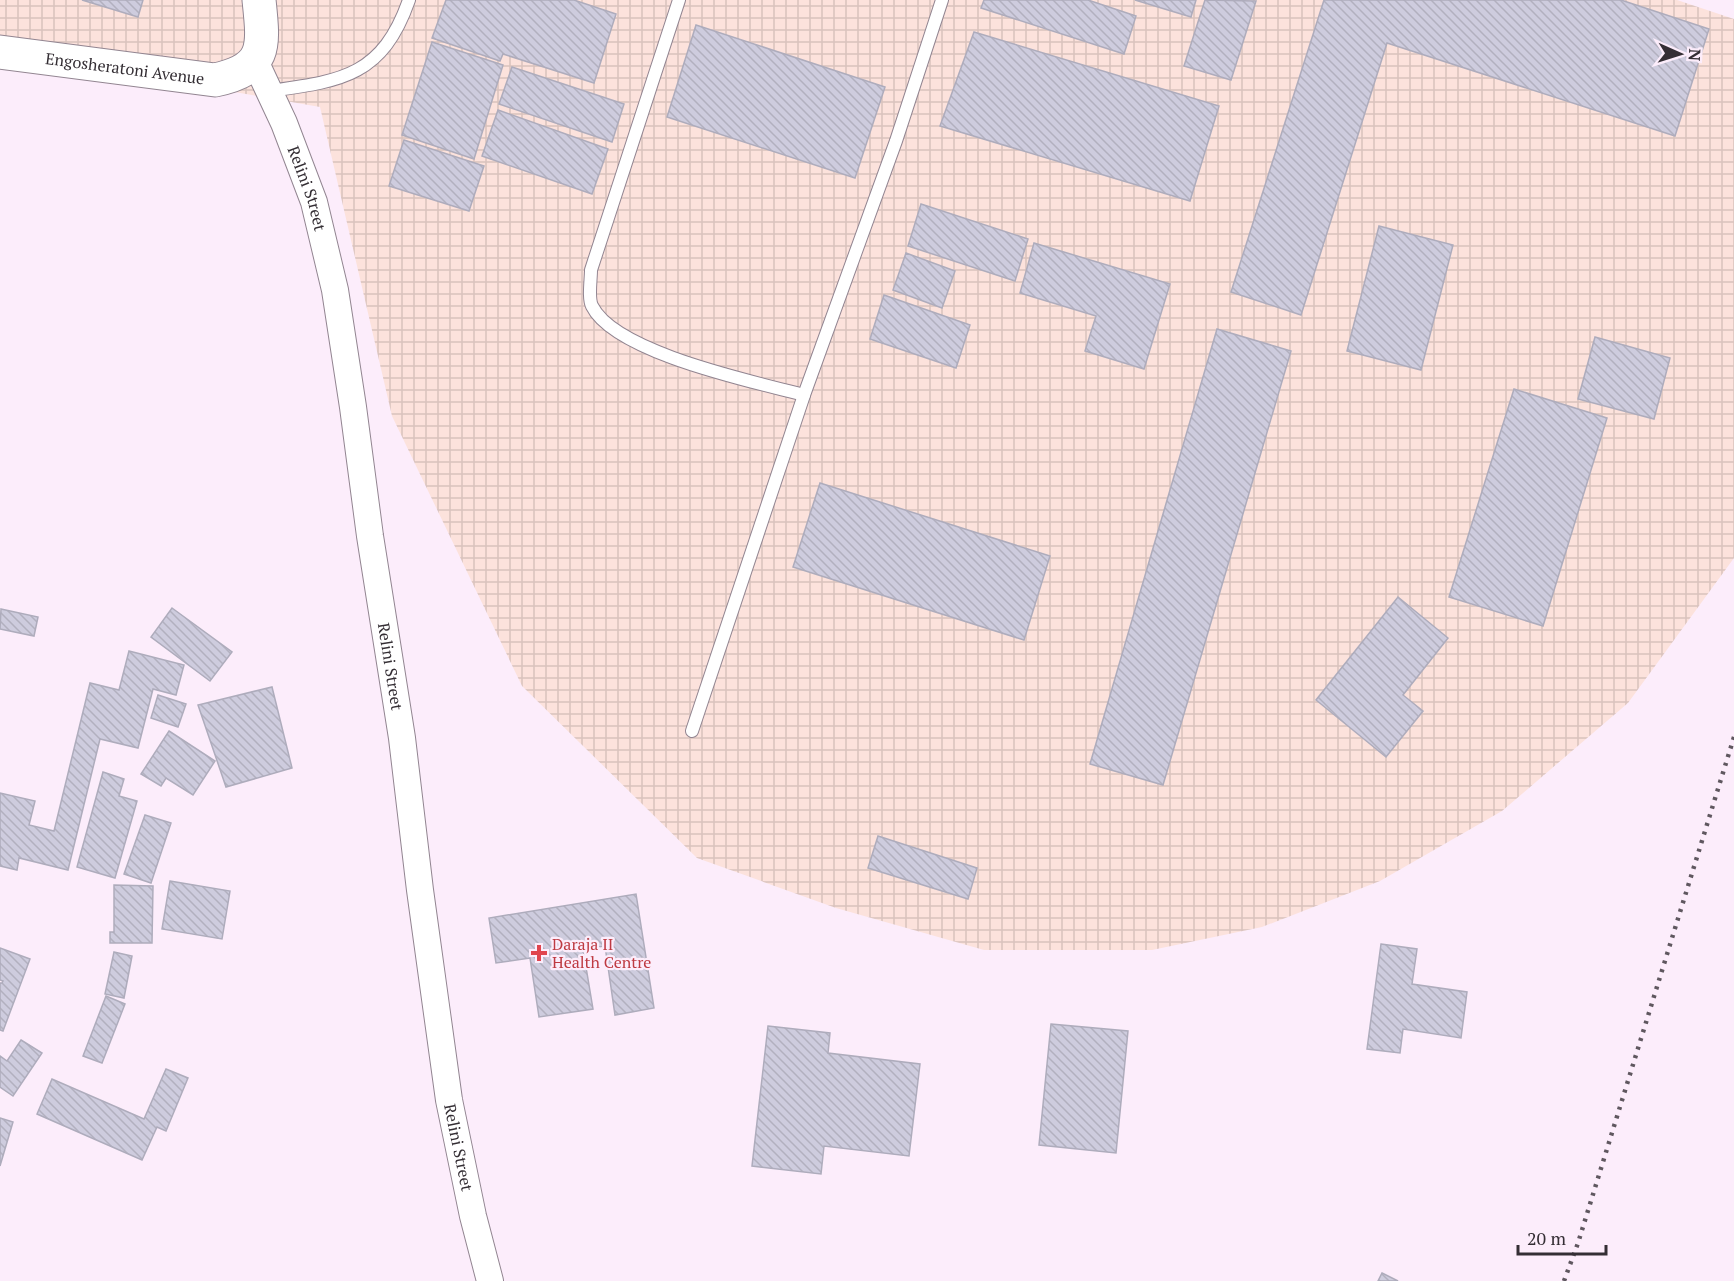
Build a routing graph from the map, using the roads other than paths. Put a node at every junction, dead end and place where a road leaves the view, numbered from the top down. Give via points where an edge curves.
1 (259, 0) edge
2 (409, 0) edge
3 (680, 0) edge
4 (942, 0) edge
5 (0, 52) edge
6 (255, 61) junction
7 (269, 91) junction
8 (804, 395) junction
9 (692, 731) dead end
10 (490, 1281) edge

1 - 6 street via 262,48
2 - 7 lane via 388,45 374,59 334,81
3 - 8 lane via 591,270 591,305 608,327 655,352
4 - 8 lane via 896,141
5 - 6 street, Engosheratoni Avenue via 215,80 236,76
6 - 7 street, Relini Street
7 - 10 street, Relini Street via 314,202 335,290 402,738 449,1100
8 - 9 lane

